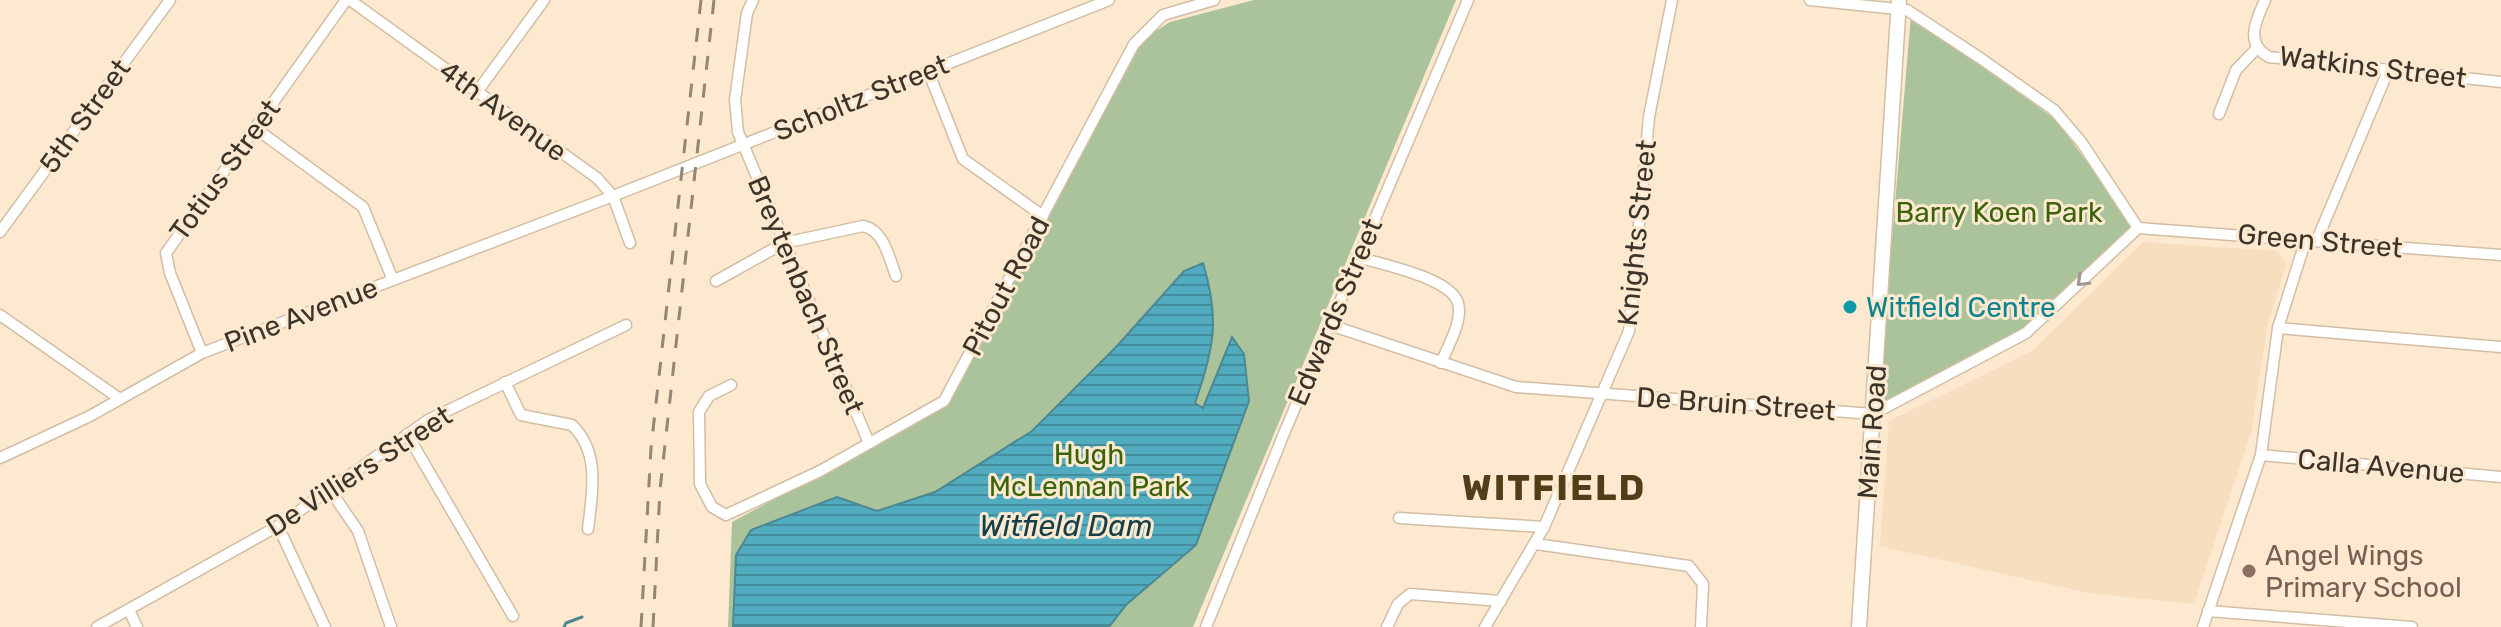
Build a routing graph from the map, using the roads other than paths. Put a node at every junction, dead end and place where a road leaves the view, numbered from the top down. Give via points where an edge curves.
1 (170, 0) edge
2 (348, 0) edge
3 (544, 0) edge
4 (753, 0) edge
5 (1109, 0) edge
6 (1214, 0) edge
7 (1468, 0) edge
8 (1672, 0) edge
9 (1810, 0) edge
10 (2265, 0) edge
11 (1903, 5) edge
12 (2255, 44) junction
13 (928, 71) junction
14 (2388, 71) junction
15 (2501, 82) edge
16 (477, 92) junction
17 (2219, 114) dead end
18 (255, 128) junction
19 (743, 146) junction
20 (613, 196) junction
21 (1043, 216) junction
22 (2138, 228) junction
23 (0, 232) edge
24 (2312, 240) junction
25 (630, 243) dead end
26 (784, 243) junction
27 (2501, 255) edge
28 (1357, 257) junction
29 (896, 276) dead end
30 (393, 280) junction
31 (716, 281) dead end
32 (0, 315) edge
33 (626, 325) dead end
34 (1330, 325) junction
35 (2278, 328) junction
36 (2501, 347) edge
37 (202, 353) junction
38 (1441, 363) junction
39 (505, 382) junction
40 (731, 385) dead end
41 (1600, 394) junction
42 (120, 399) junction
43 (1873, 414) junction
44 (407, 434) junction
45 (869, 443) junction
46 (2261, 455) junction
47 (0, 458) edge
48 (2501, 477) edge
49 (330, 490) junction
50 (1399, 518) dead end
51 (278, 526) junction
52 (1544, 527) junction
53 (588, 529) dead end
54 (1536, 544) junction
55 (1501, 601) junction
56 (129, 610) junction
57 (2208, 611) junction
58 (513, 616) dead end
59 (97, 627) edge
60 (137, 627) edge
61 (325, 627) edge
62 (391, 627) edge
63 (1206, 627) edge
64 (1387, 627) edge
65 (1485, 627) edge
66 (1701, 627) edge
67 (1859, 627) edge
68 (2203, 627) edge
69 (2412, 627) edge

1 - 23 street, 5th Street
2 - 16 street, 4th Avenue
2 - 18 street, Totius Street
3 - 16 street
4 - 19 street, Breytenbach Street via 735,100
5 - 13 street, Scholtz Street
6 - 21 street, Pitout Road via 1171,11 1140,37
7 - 28 street, Edwards Street
8 - 41 street, Knights Street via 1649,117 1631,319
9 - 11 street
10 - 12 street via 2254,26
11 - 22 street via 2054,110
11 - 43 street, Main Road
12 - 14 street, Watkins Street via 2269,57 2285,61
12 - 17 street via 2240,64
13 - 19 street, Scholtz Street
13 - 21 street via 967,165
14 - 15 street, Watkins Street
14 - 24 street
16 - 20 street, 4th Avenue via 597,178
18 - 30 street via 363,207
18 - 37 street, Totius Street via 166,253
19 - 20 street, Scholtz Street
19 - 26 street, Breytenbach Street
20 - 25 street, 4th Avenue
20 - 30 street, Pine Avenue
21 - 45 street, Pitout Road via 944,401
22 - 24 street, Green Street
22 -> 43 street, De Bruin Street via 2026,333
24 - 27 street, Green Street
24 - 35 street
26 - 29 street via 872,227
26 - 31 street
26 - 45 street, Breytenbach Street
28 - 34 street, Edwards Street
28 - 38 street via 1439,282 1456,297 1458,316
30 - 37 street, Pine Avenue
32 - 42 street
33 - 39 street, De Villiers Street
34 - 38 street, De Bruin Street
34 - 63 street, Edwards Street
35 - 36 street
35 - 46 street
37 - 42 street, Pine Avenue
38 - 41 street, De Bruin Street via 1511,386
39 - 44 street, De Villiers Street
39 - 53 street via 521,415 577,430 594,470
40 - 45 street, Pitout Road via 702,404 697,466 712,507 726,515
41 - 43 street, De Bruin Street
41 - 52 street, Knights Street
42 - 47 street, Pine Avenue
43 - 67 street, Main Road
44 - 49 street, De Villiers Street
44 - 58 street
46 - 48 street, Calla Avenue
46 - 57 street
49 - 51 street, De Villiers Street
49 - 62 street via 358,531
50 - 52 street
51 - 56 street, De Villiers Street
51 - 61 street
52 - 54 street, Knights Street
54 - 55 street, Knights Street
54 - 66 street via 1689,566 1703,584
55 - 64 street via 1410,594 1398,604
55 - 65 street, Knights Street
56 - 59 street, De Villiers Street
56 - 60 street
57 - 68 street
57 - 69 street

